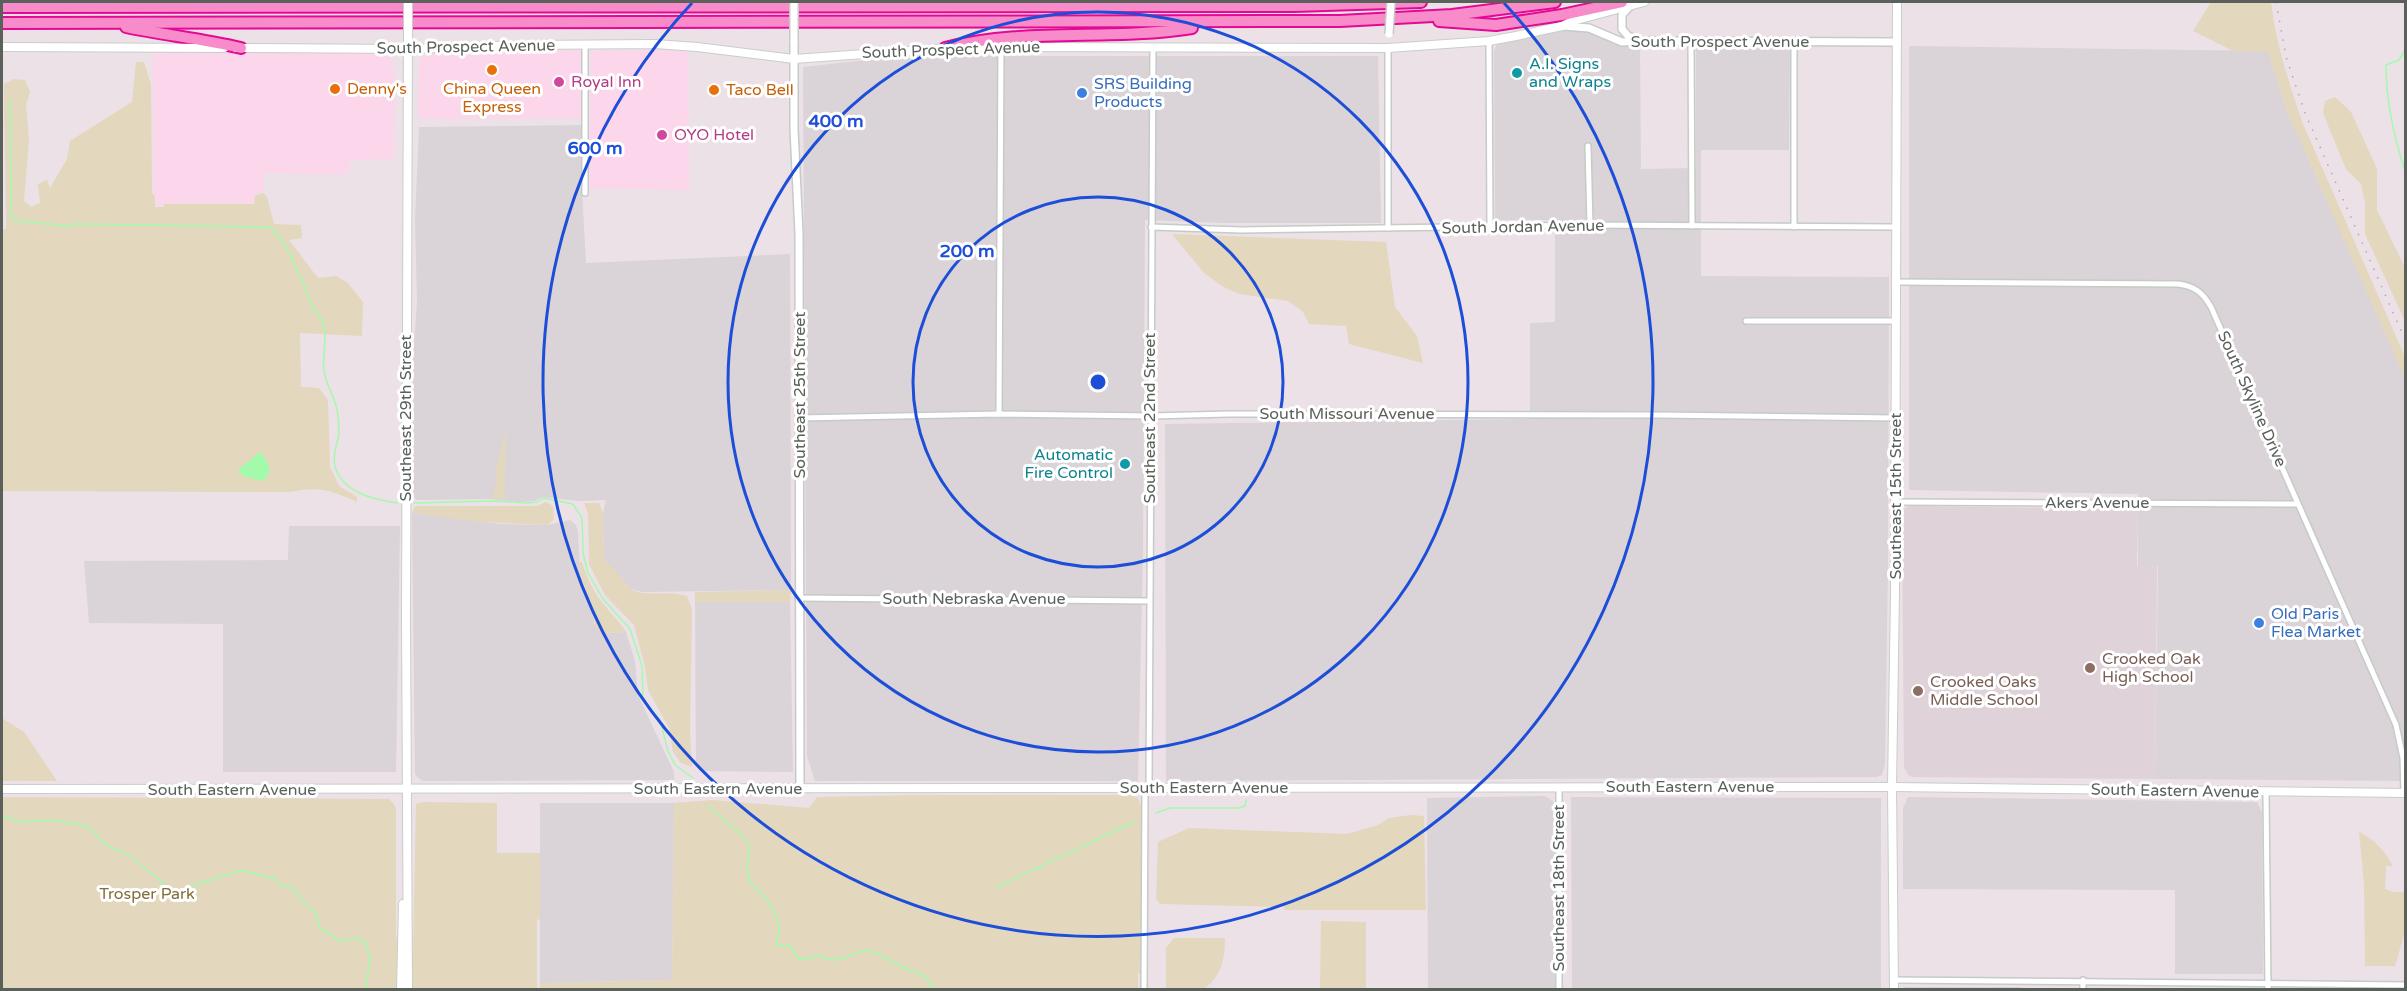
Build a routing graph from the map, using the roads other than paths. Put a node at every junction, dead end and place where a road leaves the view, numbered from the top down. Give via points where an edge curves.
1 (109, 2) edge
2 (408, 2) edge
3 (794, 2) edge
4 (1195, 2) edge
5 (1390, 2) edge
6 (1421, 2) edge
7 (1555, 2) edge
8 (1644, 2) edge
9 (1897, 2) edge
10 (1626, 4) edge
11 (1230, 6) junction
12 (2, 7) edge
13 (76, 7) junction
14 (1403, 18) junction
15 (102, 22) junction
16 (1228, 22) junction
17 (2, 23) edge
18 (1562, 26) junction
19 (1490, 41) junction
20 (1640, 41) junction
21 (1690, 42) junction
22 (1794, 42) junction
23 (1897, 42) junction
24 (585, 45) junction
25 (1002, 46) junction
26 (2, 47) edge
27 (1153, 47) junction
28 (241, 48) junction
29 (945, 48) junction
30 (1388, 48) junction
31 (408, 49) junction
32 (794, 59) junction
33 (1588, 146) dead end
34 (585, 193) dead end
35 (1590, 225) junction
36 (1692, 226) junction
37 (1151, 227) junction
38 (1490, 227) junction
39 (1794, 227) junction
40 (1896, 227) junction
41 (1388, 228) junction
42 (1896, 282) junction
43 (1746, 321) dead end
44 (1896, 321) junction
45 (999, 414) junction
46 (1151, 416) junction
47 (799, 418) junction
48 (1896, 418) junction
49 (1895, 501) junction
50 (2298, 504) junction
51 (798, 598) junction
52 (1149, 601) junction
53 (1559, 787) junction
54 (1892, 787) junction
55 (1147, 788) junction
56 (2, 789) edge
57 (407, 789) junction
58 (800, 789) junction
59 (2266, 792) junction
60 (2405, 793) edge
61 (406, 834) junction
62 (1894, 980) junction
63 (2083, 980) junction
64 (2172, 982) junction
65 (2406, 985) edge
66 (2268, 987) edge
67 (400, 990) edge
68 (408, 990) edge
69 (1144, 990) edge
70 (1559, 990) edge
71 (1894, 990) edge
72 (2083, 990) edge
73 (2172, 990) edge

1 - 13 highway
2 - 31 main road, Southeast 29th Street, bridge
3 - 32 street, Southeast 25th Street, bridge
4 - 11 highway
5 - 30 street, bridge
6 - 11 highway
7 - 14 highway
8 - 10 main road
9 - 23 main road, Southeast 15th Street
10 - 14 highway via 1496,25
10 - 18 main road
10 - 20 street via 1622,29
11 - 13 highway
12 - 13 highway
14 - 16 highway
15 - 16 highway
15 - 17 highway
15 - 28 highway
16 - 29 highway via 1156,34 986,39
18 - 19 main road, South Prospect Avenue
18 - 20 street, South Prospect Avenue via 1589,28 1622,42
19 - 30 main road, South Prospect Avenue
19 - 38 street
20 - 21 street, South Prospect Avenue
21 - 22 street, South Prospect Avenue
21 - 36 street
22 - 23 street, South Prospect Avenue
22 - 39 street
23 - 40 main road, Southeast 15th Street
24 - 31 main road, South Prospect Avenue
24 - 32 main road, South Prospect Avenue via 680,45
24 - 34 street
25 - 27 main road, South Prospect Avenue
25 - 29 main road, South Prospect Avenue
25 - 45 street
26 - 28 main road, South Prospect Avenue
27 - 30 main road, South Prospect Avenue
27 - 37 street, Southeast 22nd Street
28 - 31 main road, South Prospect Avenue
29 - 32 main road, South Prospect Avenue
30 - 41 street
31 - 57 main road, Southeast 29th Street
32 - 47 street, Southeast 25th Street
33 - 35 street
35 - 36 street, South Jordan Avenue
35 - 38 street, South Jordan Avenue
36 - 39 street, South Jordan Avenue
37 - 41 street, South Jordan Avenue
37 - 46 street, Southeast 22nd Street
38 - 41 street, South Jordan Avenue
39 - 40 street, South Jordan Avenue
40 - 42 main road, Southeast 15th Street
42 - 44 main road, Southeast 15th Street
42 - 50 street, South Skyline Drive via 2164,284 2196,289 2211,307
43 - 44 street
44 - 48 main road, Southeast 15th Street
45 - 46 street, South Missouri Avenue
45 - 47 street, South Missouri Avenue
46 - 48 street, South Missouri Avenue via 1580,414
46 - 52 street, Southeast 22nd Street
47 - 51 street, Southeast 25th Street
48 - 49 main road, Southeast 15th Street
49 - 50 street, Akers Avenue
49 - 54 main road, Southeast 15th Street
50 - 60 street, South Skyline Drive via 2396,725 2403,753
51 - 52 street, South Nebraska Avenue
51 - 58 street, Southeast 25th Street
52 - 55 street, Southeast 22nd Street
53 - 54 main road, South Eastern Avenue
53 - 55 main road, South Eastern Avenue
53 - 70 street, Southeast 18th Street
54 - 59 main road, South Eastern Avenue
54 - 62 main road, Southeast 15th Street
55 - 58 main road, South Eastern Avenue
55 - 69 street, Southeast 22nd Street
56 - 57 main road, South Eastern Avenue
57 - 58 main road, South Eastern Avenue
57 - 61 main road, Southeast 29th Street
59 - 60 main road, South Eastern Avenue
59 - 66 street
61 - 67 main road, Southeast 29th Street
61 - 68 main road, Southeast 29th Street
62 - 63 street
62 - 71 main road, Southeast 15th Street
63 - 64 street
63 - 72 street
64 - 66 street
64 - 73 street
65 - 66 street

